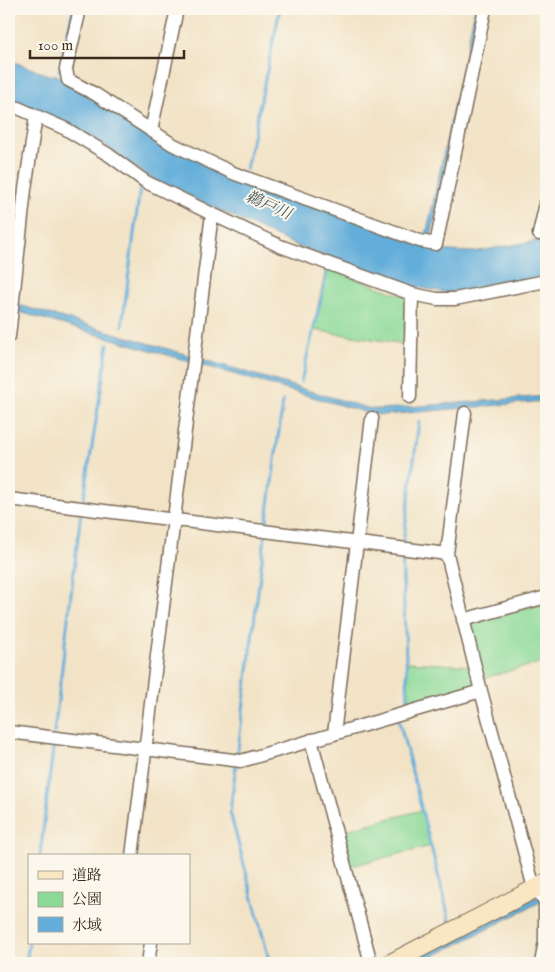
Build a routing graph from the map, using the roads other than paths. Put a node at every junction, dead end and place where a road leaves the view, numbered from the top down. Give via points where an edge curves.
1 (80, 9) edge
2 (178, 9) edge
3 (486, 9) edge
4 (9, 104) edge
5 (36, 116) junction
6 (151, 131) junction
7 (546, 203) edge
8 (212, 214) junction
9 (539, 234) dead end
10 (546, 281) edge
11 (412, 294) junction
12 (9, 336) edge
13 (410, 397) dead end
14 (465, 413) dead end
15 (372, 418) dead end
16 (9, 499) edge
17 (173, 520) junction
18 (357, 543) junction
19 (447, 554) junction
20 (546, 597) edge
21 (463, 620) junction
22 (481, 691) junction
23 (9, 732) edge
24 (334, 734) junction
25 (311, 740) junction
26 (144, 749) junction
27 (132, 854) edge
28 (540, 886) edge
29 (151, 944) edge
30 (148, 963) edge
31 (371, 963) edge
32 (391, 963) edge
33 (538, 963) edge

1 - 6 street via 66,69 68,80
2 - 6 street
3 - 6 street via 436,244 420,241 233,172
4 - 5 street
5 - 8 street via 109,154 146,182
5 - 12 street
7 - 9 street
8 - 11 street via 280,246
8 - 17 street
10 - 11 street via 455,299
11 - 13 street
14 - 19 street
15 - 18 street
16 - 17 street
17 - 18 street
17 - 26 street
18 - 19 street
18 - 24 street
19 - 21 street
20 - 21 street
21 - 22 street
22 - 24 street
22 - 28 street
23 - 26 street
24 - 25 street
25 - 26 street via 240,761
25 - 31 street
26 - 27 street
28 - 32 street
28 - 33 lane via 542,941
29 - 30 street

